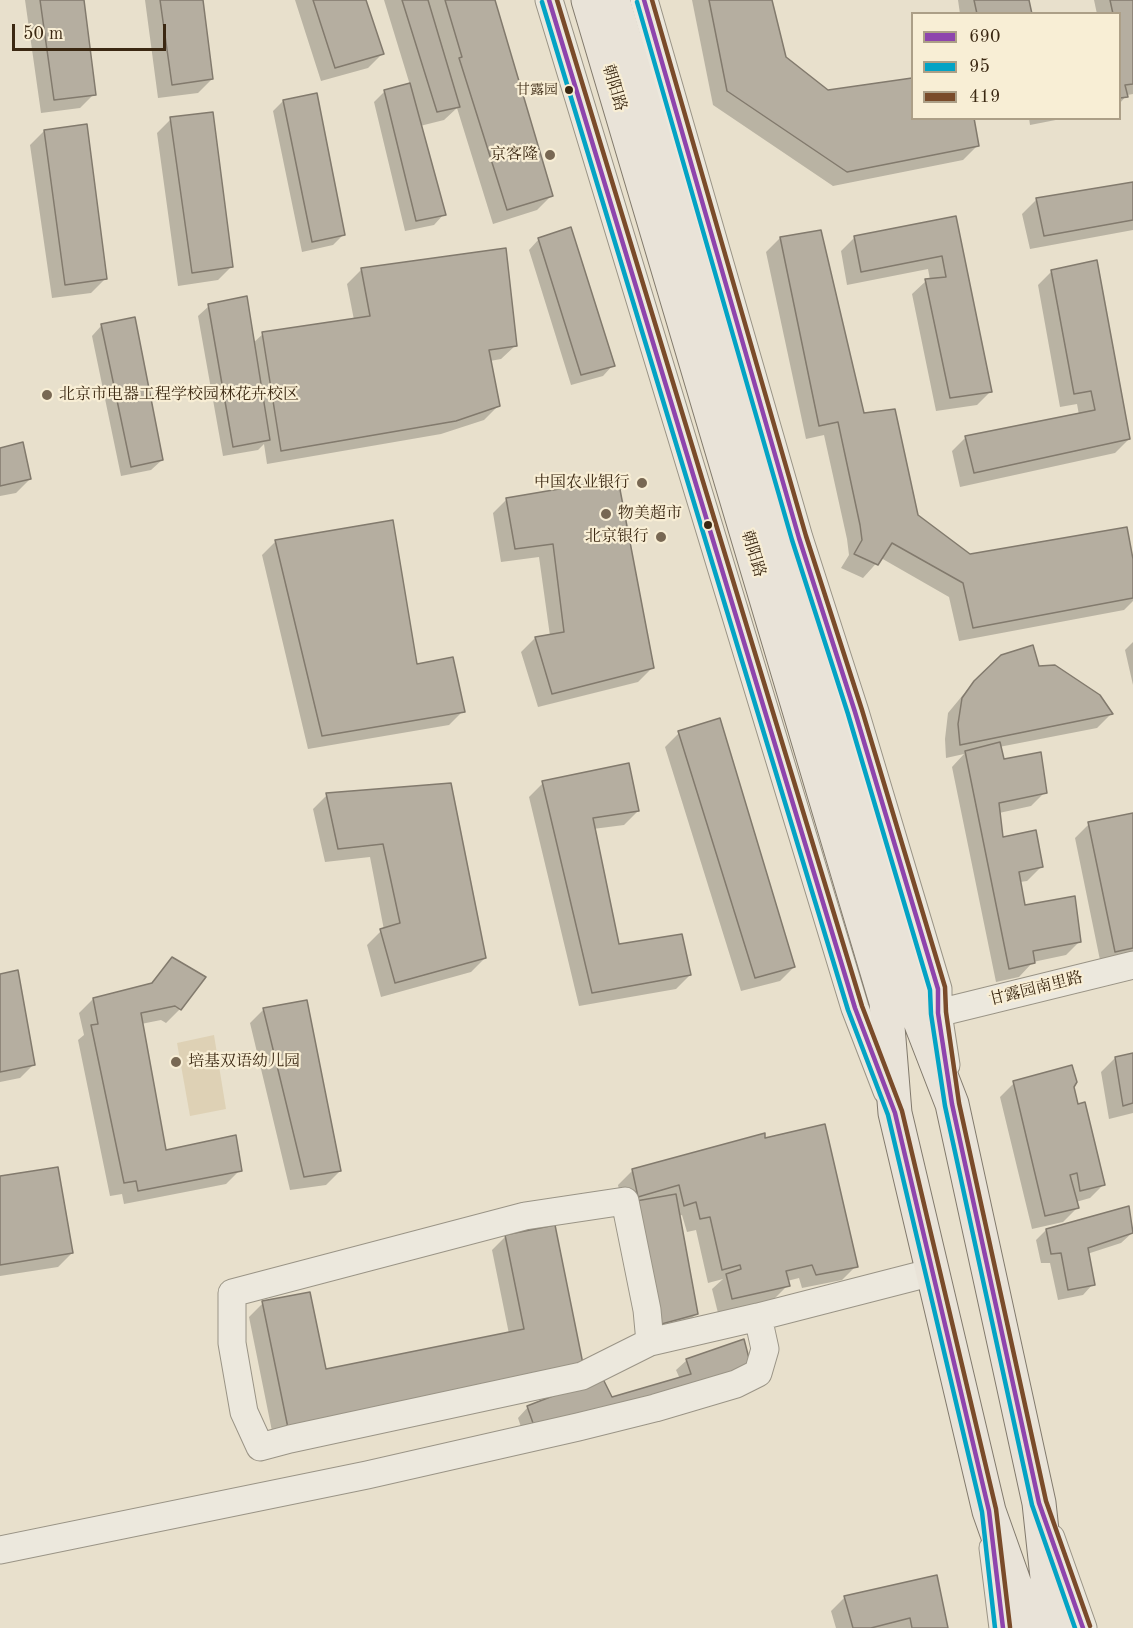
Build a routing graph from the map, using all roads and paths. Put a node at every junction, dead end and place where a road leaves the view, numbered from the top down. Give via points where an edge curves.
1 (549, 0) edge
2 (588, 0) edge
3 (613, 0) edge
4 (644, 0) edge
5 (829, 720) junction
6 (772, 736) junction
7 (1133, 964) edge
8 (938, 1013) junction
9 (952, 1104) junction
10 (895, 1113) junction
11 (933, 1272) junction
12 (758, 1317) junction
13 (650, 1342) junction
14 (1039, 1503) junction
15 (989, 1511) junction
16 (0, 1550) edge
17 (1003, 1628) edge
18 (1028, 1628) edge
19 (1055, 1628) edge
20 (1083, 1628) edge

1 - 6 street, 朝阳路
2 - 5 highway, 朝阳路
3 - 5 highway, 朝阳路
4 - 5 street, 朝阳路 via 799,538
5 - 6 street
5 - 8 street, 朝阳路 via 938,989
5 - 9 highway, 朝阳路 via 911,998
5 - 10 highway, 朝阳路 via 886,1002
6 - 10 street, 朝阳路 via 855,1008
7 - 8 street, 甘露园南里路
8 - 9 street, 朝阳路
9 - 14 highway, 朝阳路
10 - 11 highway, 朝阳路
11 - 12 street
11 - 15 highway, 朝阳路
12 - 13 street
12 - 16 street via 765,1348 758,1373 736,1384 578,1427 367,1475
13 - 13 street via 582,1376 260,1447 244,1412 232,1343 232,1293 525,1216 625,1201
14 - 19 highway, 朝阳路
14 - 20 street, 朝阳路
15 - 17 street, 朝阳路
15 - 18 highway, 朝阳路

